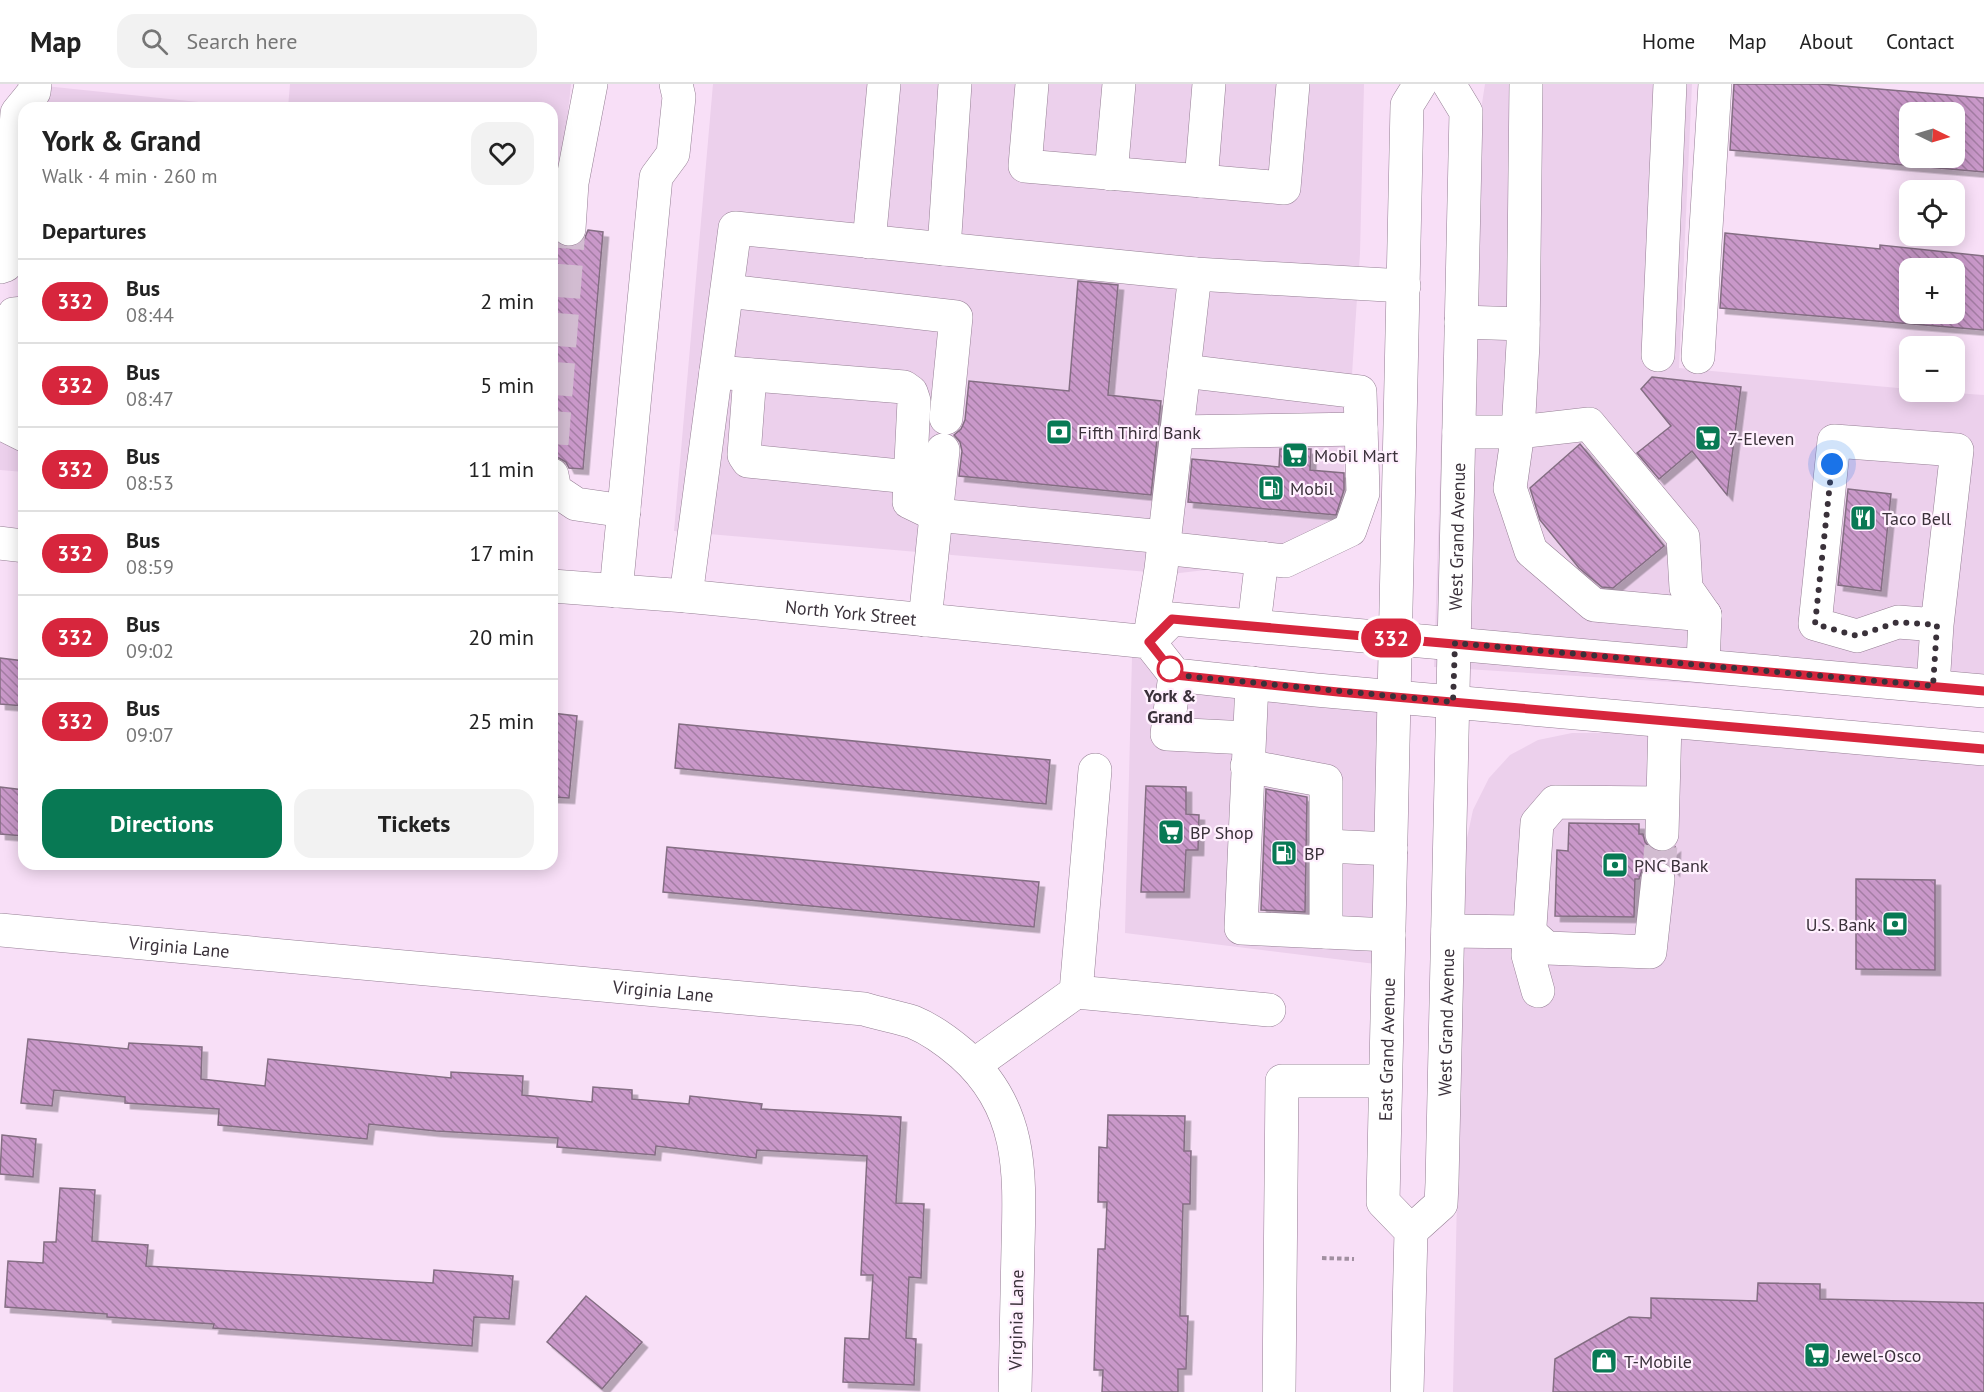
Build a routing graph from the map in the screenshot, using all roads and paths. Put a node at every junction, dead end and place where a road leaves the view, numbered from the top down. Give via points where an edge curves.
1 (35, 84) edge
2 (591, 84) edge
3 (676, 84) edge
4 (884, 84) edge
5 (955, 84) edge
6 (1032, 84) edge
7 (1119, 84) edge
8 (1209, 84) edge
9 (1293, 84) edge
10 (1420, 84) edge
11 (1449, 84) edge
12 (1526, 84) edge
13 (1670, 84) edge
14 (1715, 84) edge
15 (26, 102) edge
16 (18, 112) edge
17 (1111, 174) junction
18 (1201, 181) junction
19 (569, 229) tunnel mouth
20 (869, 242) junction
21 (944, 249) junction
22 (0, 267) edge
23 (1195, 274) junction
24 (1404, 286) junction
25 (727, 291) junction
26 (18, 314) edge
27 (1461, 322) junction
28 (1523, 334) junction
29 (1658, 355) dead end
30 (1698, 357) dead end
31 (1184, 371) junction
32 (716, 372) junction
33 (750, 375) junction
34 (1360, 411) junction
35 (1400, 413) junction
36 (18, 432) edge
37 (1176, 432) junction
38 (1459, 432) junction
39 (1518, 432) junction
40 (910, 477) junction
41 (558, 492) edge
42 (1363, 493) junction
43 (1398, 501) junction
44 (624, 511) junction
45 (936, 515) junction
46 (1164, 542) junction
47 (0, 543) edge
48 (18, 545) edge
49 (1262, 558) junction
50 (558, 586) edge
51 (616, 591) junction
52 (686, 596) junction
53 (1705, 615) junction
54 (925, 620) junction
55 (1254, 625) junction
56 (1937, 625) junction
57 (1394, 638) junction
58 (1149, 642) junction
59 (1455, 643) junction
60 (1703, 665) junction
61 (1175, 675) junction
62 (1252, 683) junction
63 (1933, 686) junction
64 (1984, 691) edge
65 (1394, 696) junction
66 (1453, 702) junction
67 (1665, 722) junction
68 (1984, 749) edge
69 (1248, 752) junction
70 (1095, 770) dead end
71 (1326, 846) junction
72 (1391, 849) junction
73 (1658, 879) tunnel mouth
74 (0, 930) edge
75 (1449, 931) junction
76 (1326, 932) junction
77 (1529, 932) junction
78 (1389, 935) junction
79 (1538, 991) dead end
80 (1076, 992) junction
81 (1269, 1010) dead end
82 (974, 1065) junction
83 (1385, 1081) junction
84 (1410, 1231) junction
85 (1322, 1258) dead end
86 (1354, 1259) dead end
87 (1015, 1392) edge
88 (1279, 1392) edge
89 (1407, 1392) edge

1 - 15 main road
2 - 19 main road via 572,183
3 - 44 main road via 673,154 656,177
4 - 20 main road
5 - 21 main road
6 - 17 main road via 1025,166
7 - 17 main road
8 - 18 main road
9 - 18 main road via 1284,188
10 - 24 main road via 1407,105
11 - 27 main road, West Grand Avenue via 1466,112
12 - 28 main road
13 - 29 main road
14 - 30 main road
16 - 22 main road via 6,265
17 - 18 main road
20 - 21 main road
20 - 25 main road via 735,228
21 - 23 main road
23 - 24 main road
23 - 31 main road
24 - 35 main road
25 - 32 main road
25 - 45 main road via 956,317
26 - 36 main road via 6,330 0,380 3,424
27 - 28 main road
27 - 38 main road, West Grand Avenue
28 - 39 main road
31 - 34 main road
31 - 37 main road
32 - 33 main road
32 - 52 main road
33 - 40 main road via 904,387 914,401
33 - 40 main road via 744,455 748,461
34 - 35 main road
34 - 37 main road
34 - 42 main road
35 - 43 main road
37 - 46 main road
38 - 39 main road
38 - 59 main road, West Grand Avenue
39 - 53 main road via 1589,424 1683,537 1686,588
39 - 53 main road via 1510,488 1531,551 1594,605
40 - 45 main road via 909,502
41 - 44 main road via 576,504
42 - 43 main road
42 - 49 main road via 1350,530 1285,561
43 - 57 main road
44 - 51 main road
45 - 46 main road
45 - 54 main road
46 - 49 main road
46 - 58 main road
47 - 48 main road
49 - 55 main road
50 - 51 main road, North York Street
51 - 52 main road, North York Street
52 - 54 main road, North York Street
53 - 60 main road
54 - 58 main road, North York Street
55 - 57 main road
55 - 58 main road via 1172,619
56 - 56 main road via 1898,622 1857,636 1815,624 1834,441 1957,450
56 - 63 main road
57 - 59 main road
57 - 65 main road
58 - 61 main road
59 - 60 main road
59 - 66 main road, West Grand Avenue
60 - 63 main road
61 - 62 main road
61 - 69 main road via 1167,734
62 - 65 main road
62 - 69 main road
63 - 64 main road
65 - 66 main road
65 - 72 main road, East Grand Avenue
66 - 67 main road
66 - 75 main road, West Grand Avenue
67 - 68 main road
67 - 77 main road via 1662,819 1555,802 1537,823
69 - 71 main road via 1326,781
69 - 76 main road via 1241,928
70 - 80 main road
71 - 72 main road
71 - 76 main road
72 - 78 main road, East Grand Avenue
73 - 77 main road via 1650,952 1547,948
74 - 82 main road, Virginia Lane via 864,1010 914,1023 950,1044
75 - 77 main road
75 - 84 main road, West Grand Avenue via 1442,1204
76 - 78 main road
77 - 79 main road via 1528,955
78 - 83 main road, East Grand Avenue
80 - 81 main road
80 - 82 main road
82 - 87 main road, Virginia Lane via 995,1093 1011,1127 1018,1159
83 - 84 main road, East Grand Avenue via 1383,1202
83 - 88 main road via 1282,1081
84 - 89 main road
85 - 86 path

